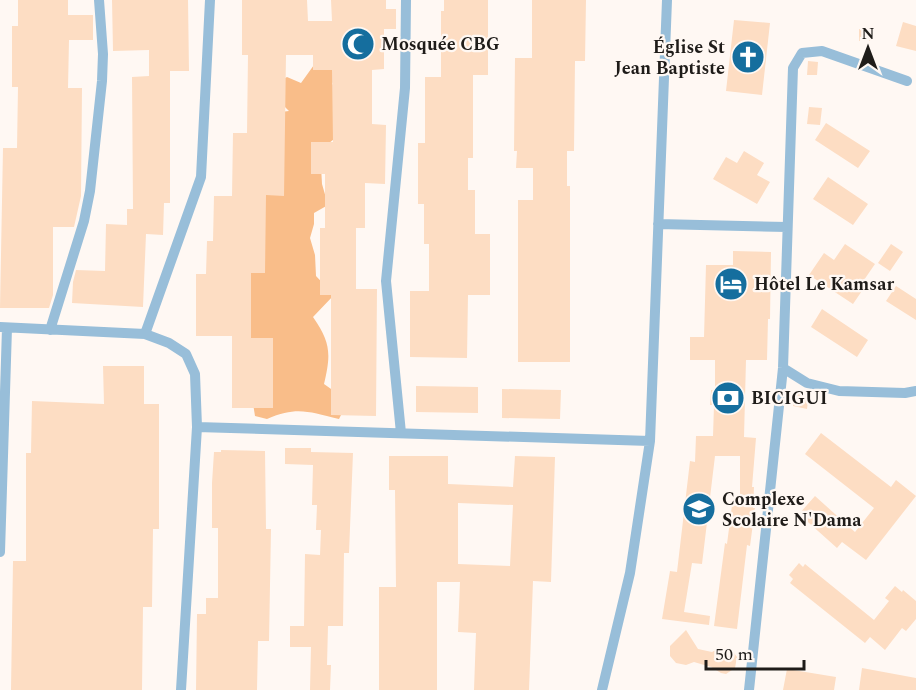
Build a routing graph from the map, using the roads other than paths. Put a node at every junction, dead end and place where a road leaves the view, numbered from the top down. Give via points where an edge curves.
1 (99, 0) edge
2 (210, 0) edge
3 (406, 0) edge
4 (667, 0) edge
5 (907, 81) dead end
6 (658, 224) junction
7 (788, 227) junction
8 (4, 328) edge
9 (50, 330) junction
10 (145, 334) junction
11 (783, 368) junction
12 (916, 391) edge
13 (197, 426) junction
14 (401, 433) junction
15 (650, 441) junction
16 (0, 552) edge
17 (181, 690) edge
18 (602, 690) edge
19 (748, 690) edge

1 - 9 street via 102,81 90,192
2 - 10 street via 201,177
3 - 14 street via 405,88 386,281
4 - 6 street
5 - 7 street via 822,51 802,53 793,68
6 - 7 street
6 - 15 street
7 - 11 street
8 - 9 street
8 - 16 street
9 - 10 street
10 - 13 street via 186,354 195,374
11 - 12 street via 807,383 839,391
11 - 19 street
13 - 14 street
13 - 17 street
14 - 15 street
15 - 18 street via 630,573

